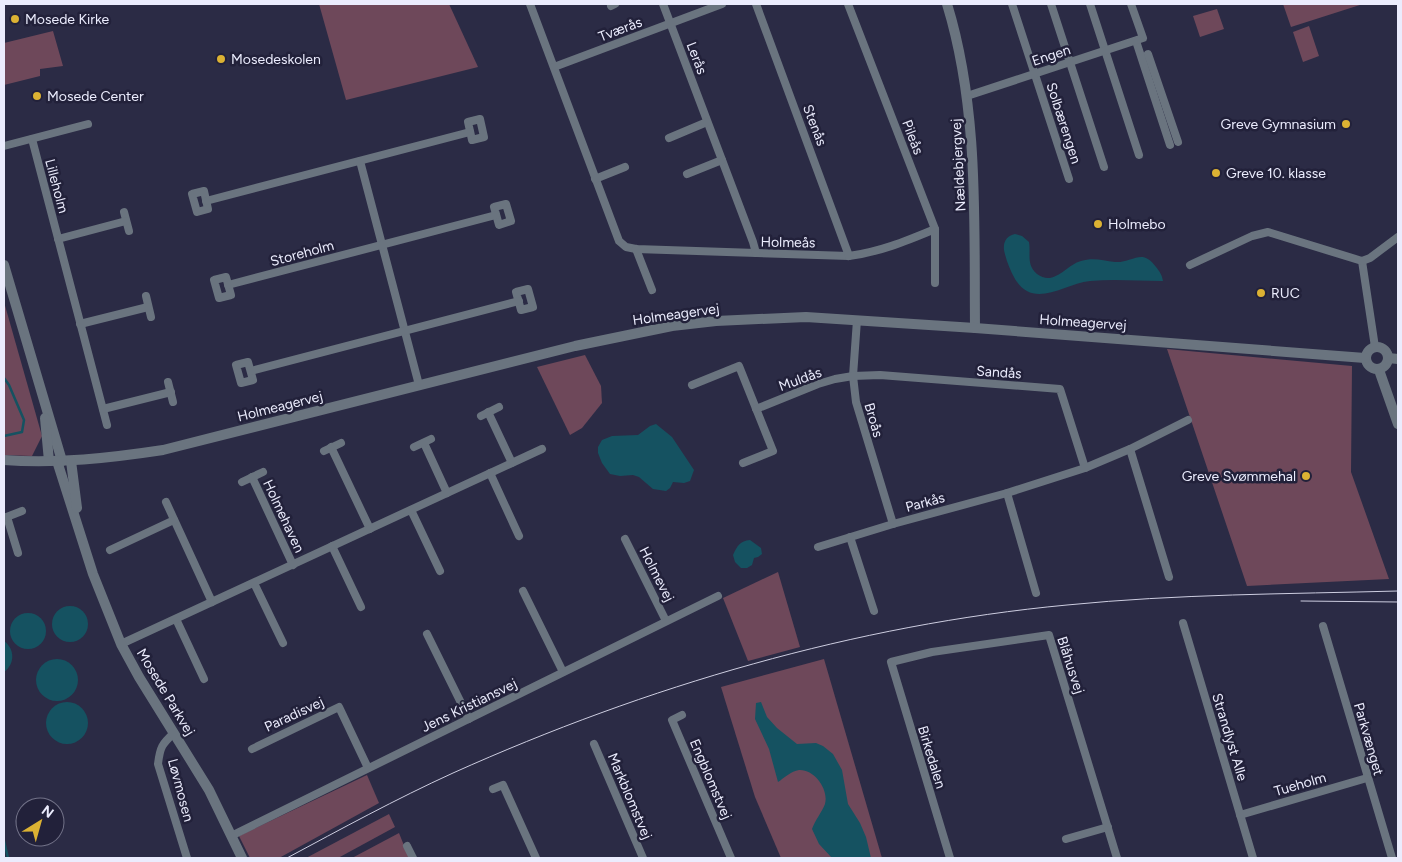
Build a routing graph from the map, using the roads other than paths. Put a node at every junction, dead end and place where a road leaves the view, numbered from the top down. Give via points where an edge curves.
1 (530, 4) edge
2 (662, 4) edge
3 (722, 4) edge
4 (756, 4) edge
5 (848, 4) edge
6 (947, 4) edge
7 (1012, 4) edge
8 (1051, 4) edge
9 (1090, 4) edge
10 (1132, 4) edge
11 (670, 23) junction
12 (1139, 40) junction
13 (1105, 51) junction
14 (1148, 54) dead end
15 (1070, 62) junction
16 (554, 68) junction
17 (1034, 74) junction
18 (967, 96) junction
19 (707, 122) junction
20 (88, 124) dead end
21 (470, 132) dead end
22 (669, 138) dead end
23 (32, 139) junction
24 (4, 146) edge
25 (1139, 155) dead end
26 (722, 160) junction
27 (360, 161) junction
28 (625, 167) dead end
29 (1104, 167) dead end
30 (687, 174) dead end
31 (595, 179) junction
32 (1069, 179) dead end
33 (206, 201) dead end
34 (124, 212) dead end
35 (496, 215) dead end
36 (126, 221) junction
37 (935, 229) junction
38 (129, 231) dead end
39 (1398, 237) edge
40 (58, 239) junction
41 (382, 245) junction
42 (636, 249) junction
43 (756, 253) junction
44 (850, 256) junction
45 (1362, 261) junction
46 (4, 265) edge
47 (1190, 265) dead end
48 (935, 283) dead end
49 (228, 285) dead end
50 (652, 290) dead end
51 (146, 296) dead end
52 (519, 302) dead end
53 (148, 307) junction
54 (151, 317) dead end
55 (857, 320) junction
56 (80, 324) junction
57 (975, 328) junction
58 (405, 331) junction
59 (1375, 347) junction
60 (1365, 358) junction
61 (1393, 359) edge
62 (1380, 370) junction
63 (251, 371) dead end
64 (854, 376) junction
65 (168, 382) dead end
66 (692, 384) dead end
67 (419, 385) junction
68 (171, 392) junction
69 (173, 402) dead end
70 (499, 407) dead end
71 (756, 409) junction
72 (103, 410) junction
73 (1188, 420) dead end
74 (107, 424) dead end
75 (1398, 424) edge
76 (341, 442) dead end
77 (332, 447) junction
78 (414, 447) dead end
79 (542, 449) dead end
80 (1130, 449) junction
81 (324, 451) dead end
82 (4, 460) edge
83 (60, 461) junction
84 (512, 463) junction
85 (743, 463) dead end
86 (1085, 468) junction
87 (263, 472) dead end
88 (490, 473) junction
89 (252, 477) junction
90 (242, 482) dead end
91 (447, 493) junction
92 (1007, 493) junction
93 (166, 502) dead end
94 (411, 510) junction
95 (22, 511) dead end
96 (5, 518) edge
97 (174, 520) junction
98 (893, 524) junction
99 (370, 529) junction
100 (518, 536) dead end
101 (850, 537) junction
102 (625, 539) dead end
103 (332, 546) junction
104 (818, 547) dead end
105 (110, 550) dead end
106 (18, 553) dead end
107 (293, 564) junction
108 (440, 571) dead end
109 (1169, 577) dead end
110 (254, 583) junction
111 (523, 591) dead end
112 (1036, 593) dead end
113 (718, 596) dead end
114 (212, 602) junction
115 (361, 607) dead end
116 (874, 611) dead end
117 (176, 619) junction
118 (666, 621) junction
119 (1183, 623) dead end
120 (1323, 626) dead end
121 (427, 634) dead end
122 (121, 644) junction
123 (283, 644) dead end
124 (891, 662) joint
125 (563, 672) junction
126 (204, 679) dead end
127 (682, 715) dead end
128 (469, 719) junction
129 (174, 733) junction
130 (594, 744) dead end
131 (252, 748) dead end
132 (368, 768) junction
133 (1367, 778) junction
134 (493, 789) dead end
135 (1240, 815) junction
136 (1108, 827) junction
137 (231, 836) junction
138 (1066, 840) dead end
139 (407, 846) dead end
140 (187, 858) edge
141 (242, 858) edge
142 (413, 858) edge
143 (536, 858) edge
144 (642, 858) edge
145 (731, 858) edge
146 (950, 858) edge
147 (1117, 858) edge
148 (1253, 858) edge
149 (1392, 858) edge

1 - 16 street
2 - 11 street, Lerås
3 - 11 street, Tværås
4 - 44 street, Stenås
5 - 37 street, Pileås
6 - 18 street, Nældebjergvej
7 - 17 street, Solbærengen
8 - 15 street, Solbærengen
9 - 13 street
10 - 12 street
11 - 16 street, Tværås
11 - 19 street, Lerås
12 - 13 street, Engen
12 - 14 street via 1173,140
13 - 15 street, Engen
13 - 25 street
15 - 17 street, Engen
15 - 29 street, Solbærengen
16 - 31 street
17 - 18 street, Engen
17 - 32 street, Solbærengen
18 - 57 street, Nældebjergvej via 972,147
19 - 22 street
19 - 26 street, Lerås
20 - 23 street
21 - 27 street
23 - 24 street
23 - 40 street, Lilleholm
26 - 30 street
26 - 43 street, Lerås
27 - 33 street
27 - 41 street
28 - 31 street
31 - 42 street via 619,241
34 - 36 street
35 - 41 street, Storeholm
36 - 38 street
36 - 40 street
37 - 44 street, Holmeås via 889,248
37 - 48 street, Pileås
39 - 45 street
40 - 56 street, Lilleholm
41 - 49 street, Storeholm
41 - 58 street
42 - 43 street, Holmeås
42 - 50 street
43 - 44 street, Holmeås
45 - 47 street via 1268,232 1252,236
45 - 59 street
46 - 83 street, Mosede Parkvej
51 - 53 street
52 - 58 street
53 - 54 street
53 - 56 street
55 - 57 street, Holmeagervej
55 - 64 street, Broås
55 - 67 street, Holmeagervej via 766,318 672,326
56 - 72 street, Lilleholm
57 - 60 street, Holmeagervej
58 - 63 street
58 - 67 street
59 - 60 street via 1368,350
59 - 61 street via 1386,351
60 - 62 street via 1368,366
61 - 62 street
62 - 75 street
64 - 71 street, Muldås via 818,384
64 - 86 street, Sandås via 880,375 1060,389
64 - 98 street, Broås via 856,402
65 - 68 street
66 - 71 street via 739,366
67 - 83 street, Holmeagervej via 163,450
68 - 69 street
68 - 72 street
70 - 84 street via 485,414
71 - 85 street via 773,451
72 - 74 street, Lilleholm
73 - 80 street, Parkås
76 - 77 street
77 - 81 street
77 - 99 street
78 - 91 street via 427,441
79 - 84 street, Holmehaven
80 - 86 street, Parkås
80 - 109 street
82 - 83 street, Holmeagervej
83 - 122 street, Mosede Parkvej via 72,484 81,534 93,574
84 - 88 street, Holmehaven
86 - 92 street, Parkås
87 - 89 street, Holmehaven
88 - 91 street, Holmehaven
88 - 100 street
89 - 90 street, Holmehaven
89 - 107 street, Holmehaven
91 - 94 street, Holmehaven
92 - 98 street, Parkås
92 - 112 street
93 - 97 street
94 - 99 street, Holmehaven
94 - 108 street
95 - 96 street
96 - 106 street
97 - 105 street
97 - 114 street
98 - 101 street, Parkås
99 - 103 street, Holmehaven
101 - 104 street, Parkås
101 - 116 street
102 - 118 street, Holmevej
103 - 107 street, Holmehaven
103 - 115 street
107 - 110 street, Holmehaven
110 - 114 street, Holmehaven
110 - 123 street
111 - 125 street
113 - 118 street, Jens Kristiansvej
114 - 117 street, Holmehaven
117 - 122 street, Holmehaven
117 - 126 street
118 - 125 street, Jens Kristiansvej
119 - 135 street, Strandlyst Alle
120 - 133 street, Parkvænget
121 - 128 street
122 - 129 street, Mosede Parkvej
124 - 136 street, Blåhusvej via 932,652 1049,635
124 - 146 street, Birkedalen
125 - 128 street, Jens Kristiansvej
127 - 145 street, Engblomstvej via 672,720
128 - 132 street, Jens Kristiansvej
129 - 137 street, Mosede Parkvej via 209,790
129 - 140 street, Løvmosen via 159,751 158,764
130 - 144 street, Markblomstvej
131 - 132 street, Paradisvej via 338,707
132 - 137 street, Jens Kristiansvej
133 - 135 street, Tueholm
133 - 149 street, Parkvænget
134 - 143 street via 503,785
135 - 148 street, Strandlyst Alle
136 - 138 street
136 - 147 street, Blåhusvej
137 - 141 street, Mosede Parkvej
139 - 142 street

